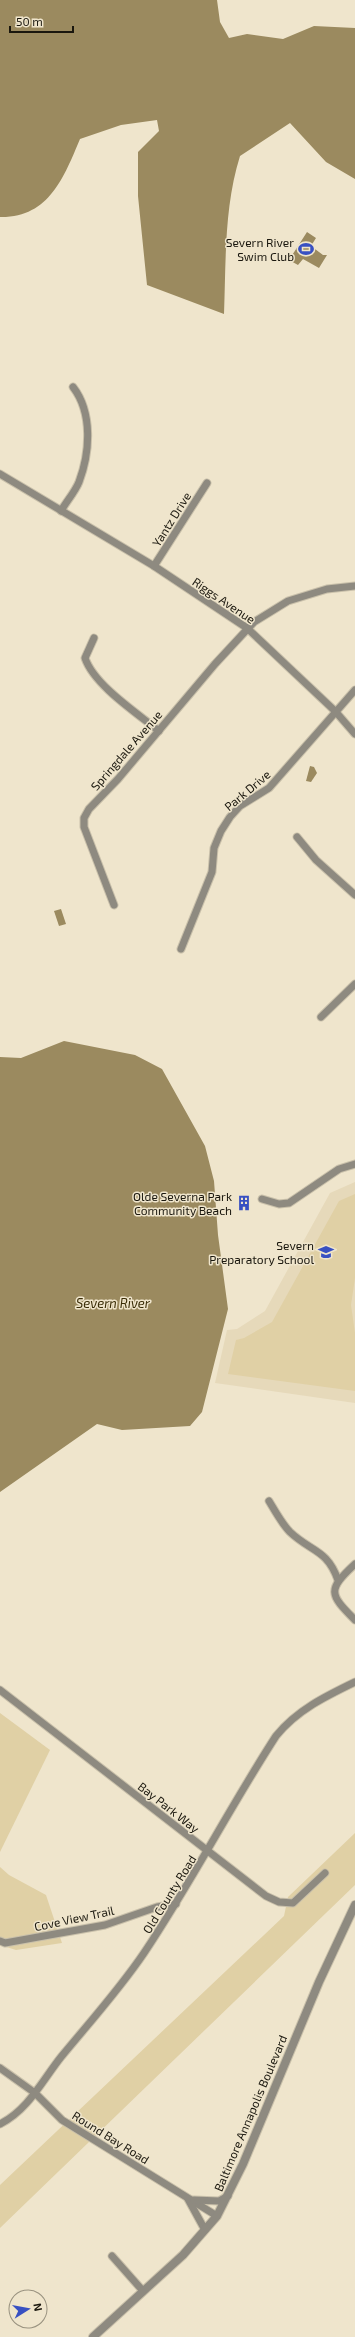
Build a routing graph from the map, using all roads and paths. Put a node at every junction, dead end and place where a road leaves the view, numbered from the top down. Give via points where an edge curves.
1 (73, 387) dead end
2 (0, 474) edge
3 (206, 483) dead end
4 (61, 511) junction
5 (154, 566) junction
6 (355, 586) edge
7 (247, 628) junction
8 (94, 638) dead end
9 (355, 690) edge
10 (335, 711) junction
11 (159, 731) junction
12 (355, 734) edge
13 (297, 837) dead end
14 (355, 895) edge
15 (114, 904) dead end
16 (181, 949) dead end
17 (355, 984) edge
18 (321, 1017) dead end
19 (355, 1164) edge
20 (262, 1200) dead end
21 (269, 1501) dead end
22 (355, 1564) edge
23 (338, 1580) junction
24 (355, 1620) edge
25 (355, 1682) edge
26 (0, 1690) edge
27 (208, 1851) junction
28 (325, 1873) dead end
29 (176, 1904) junction
30 (355, 1905) edge
31 (0, 1941) edge
32 (0, 2068) edge
33 (35, 2093) junction
34 (0, 2124) edge
35 (228, 2196) junction
36 (189, 2199) junction
37 (217, 2216) junction
38 (205, 2230) junction
39 (112, 2256) dead end
40 (143, 2291) junction
41 (93, 2337) edge

1 - 4 street via 86,412 87,453 78,483
2 - 4 street, Riggs Avenue
3 - 5 street, Yantz Drive
4 - 5 street, Riggs Avenue
5 - 7 street, Riggs Avenue
6 - 7 street, Springdale Avenue via 327,589 288,601
7 - 10 street, Riggs Avenue
7 - 11 street, Springdale Avenue
8 - 11 street via 85,658 92,672 124,703
9 - 10 street, Park Drive
10 - 12 street, Riggs Avenue
10 - 16 street, Park Drive via 269,788 240,806 230,817 214,848 212,872
11 - 15 street, Springdale Avenue via 89,808 84,818 90,845
13 - 14 street via 316,860
17 - 18 street
19 - 20 street via 339,1169 289,1203 279,1204
21 - 23 street via 289,1532 321,1552 329,1561
22 - 23 street
23 - 24 street via 334,1591 337,1601
25 - 27 street, Old County Road via 315,1702 284,1726 255,1768
26 - 27 street, Bay Park Way
27 - 28 street, Bay Park Way via 266,1896 279,1902 293,1903
27 - 29 street, Old County Road
29 - 31 street, Cove View Trail via 157,1907 105,1925 5,1943
29 - 33 street, Old County Road via 143,1954
30 - 35 street, Baltimore Annapolis Boulevard
32 - 33 street, Round Bay Road
33 - 34 street, Old County Road via 22,2109
33 - 36 street, Round Bay Road via 62,2120
35 - 36 street via 218,2201
35 - 37 street, Baltimore Annapolis Boulevard
36 - 37 street, Round Bay Road
36 - 38 street
37 - 38 street, Baltimore Annapolis Boulevard
38 - 40 street, Baltimore Annapolis Boulevard
39 - 40 street
40 - 41 street, Baltimore Annapolis Boulevard

